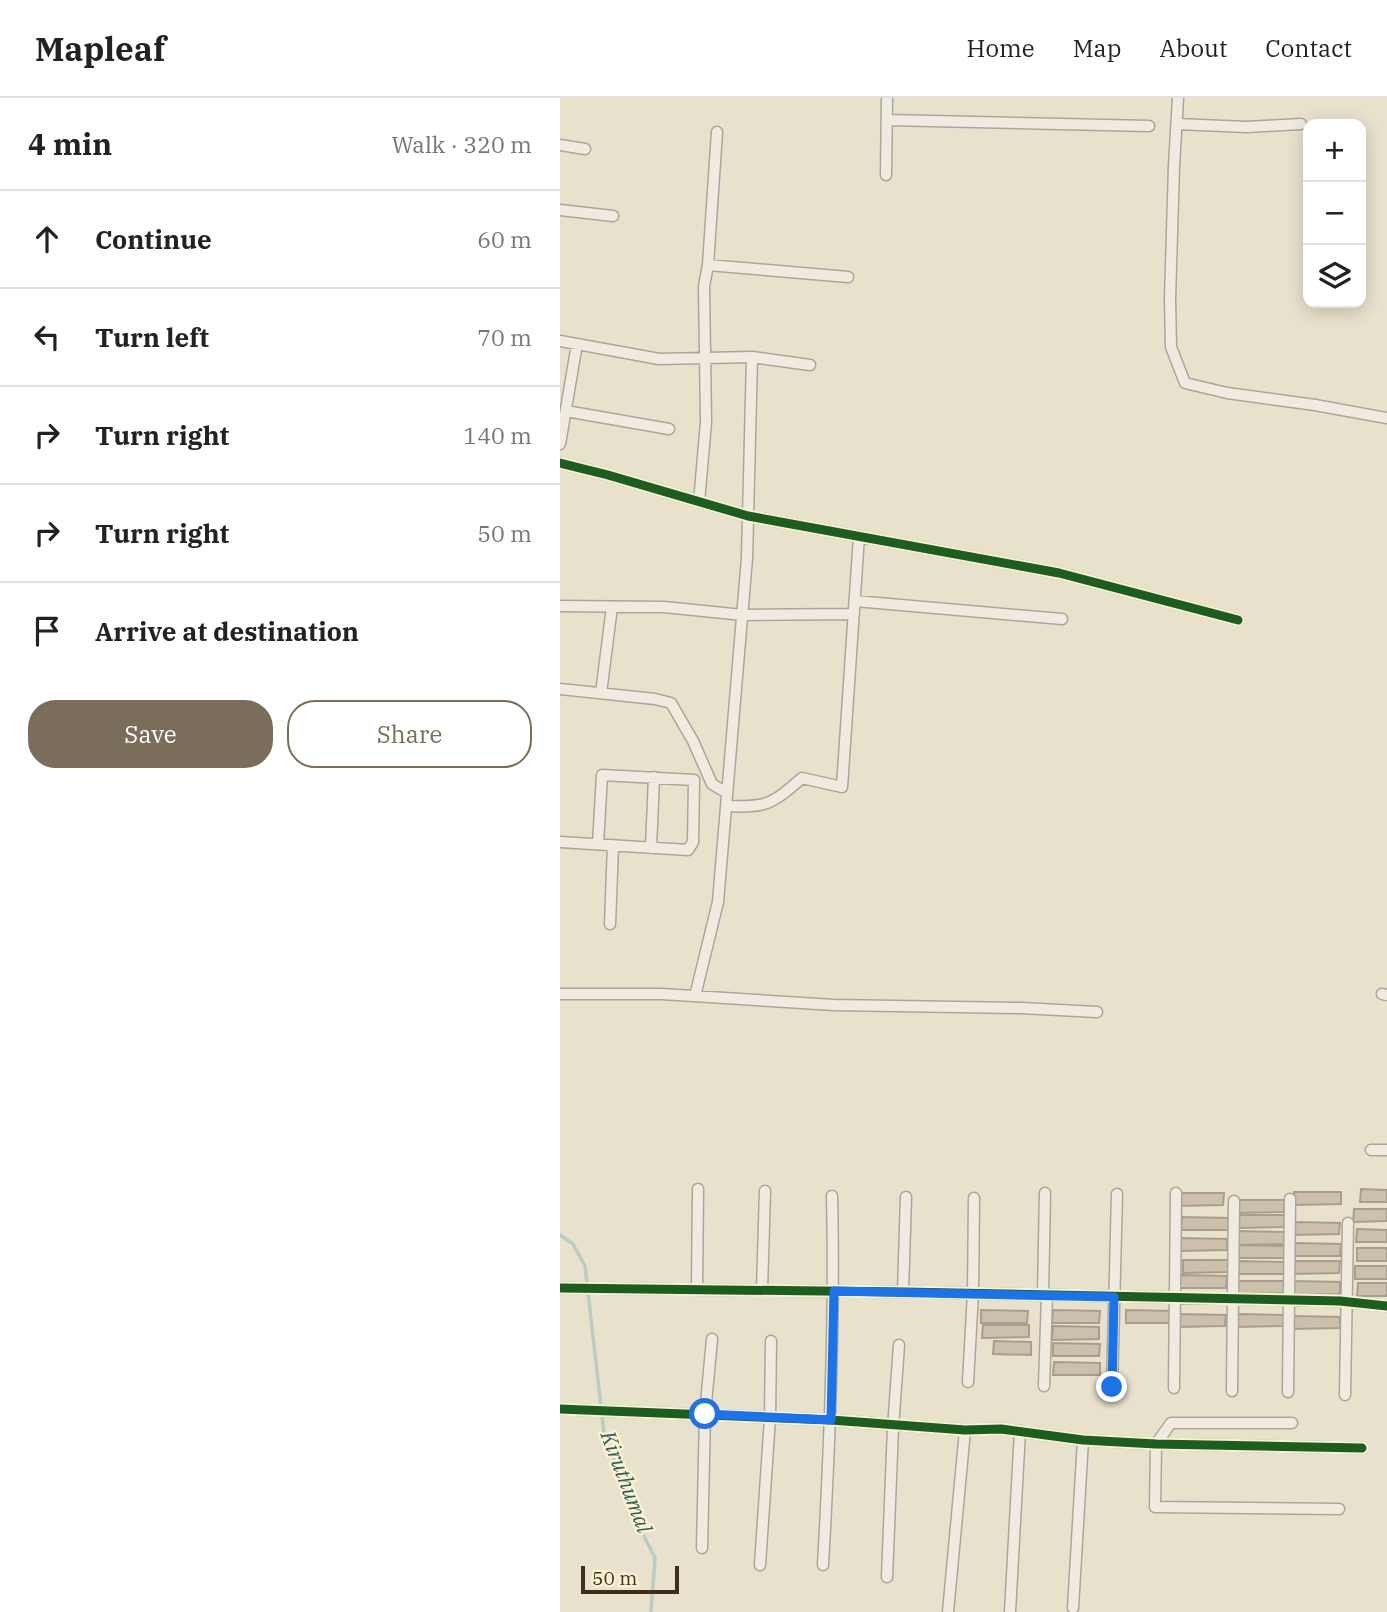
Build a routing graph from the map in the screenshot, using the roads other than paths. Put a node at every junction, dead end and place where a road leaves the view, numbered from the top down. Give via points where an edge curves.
1 (887, 98) edge
2 (1178, 98) edge
3 (887, 120) junction
4 (1177, 124) junction
5 (1301, 124) dead end
6 (1149, 125) dead end
7 (717, 132) dead end
8 (560, 145) edge
9 (585, 149) dead end
10 (886, 175) dead end
11 (560, 210) edge
12 (613, 216) dead end
13 (708, 265) junction
14 (848, 276) dead end
15 (560, 341) edge
16 (577, 344) junction
17 (752, 357) junction
18 (705, 358) junction
19 (810, 365) dead end
20 (566, 411) junction
21 (1387, 418) edge
22 (669, 429) dead end
23 (560, 444) edge
24 (560, 463) edge
25 (699, 502) junction
26 (748, 516) junction
27 (859, 536) junction
28 (855, 601) junction
29 (560, 606) edge
30 (612, 607) junction
31 (854, 614) junction
32 (743, 615) junction
33 (1062, 619) dead end
34 (1238, 620) dead end
35 (560, 689) edge
36 (601, 694) junction
37 (654, 778) junction
38 (727, 793) junction
39 (726, 806) junction
40 (560, 842) edge
41 (598, 844) junction
42 (613, 845) junction
43 (651, 848) junction
44 (610, 924) dead end
45 (560, 994) edge
46 (695, 996) junction
47 (1097, 1012) dead end
48 (1371, 1150) dead end
49 (1387, 1150) edge
50 (698, 1189) dead end
51 (765, 1191) dead end
52 (1045, 1193) dead end
53 (1176, 1193) dead end
54 (1117, 1194) dead end
55 (832, 1196) dead end
56 (906, 1197) dead end
57 (974, 1198) dead end
58 (1290, 1199) dead end
59 (1234, 1201) dead end
60 (1348, 1223) dead end
61 (560, 1288) edge
62 (697, 1289) junction
63 (762, 1290) junction
64 (834, 1291) junction
65 (903, 1292) junction
66 (973, 1293) junction
67 (1045, 1294) junction
68 (1114, 1297) junction
69 (1176, 1299) junction
70 (1234, 1300) junction
71 (1289, 1301) junction
72 (1346, 1302) junction
73 (1387, 1306) edge
74 (712, 1339) dead end
75 (771, 1341) dead end
76 (900, 1345) dead end
77 (968, 1382) dead end
78 (1044, 1386) dead end
79 (1112, 1387) dead end
80 (1174, 1388) dead end
81 (1232, 1391) dead end
82 (1288, 1392) dead end
83 (1345, 1395) dead end
84 (560, 1409) edge
85 (705, 1414) junction
86 (770, 1418) junction
87 (831, 1420) junction
88 (1292, 1423) dead end
89 (894, 1427) junction
90 (965, 1430) junction
91 (1020, 1431) junction
92 (1083, 1440) junction
93 (1156, 1444) junction
94 (1362, 1448) dead end
95 (1339, 1508) dead end
96 (702, 1548) dead end
97 (760, 1565) dead end
98 (823, 1565) dead end
99 (887, 1577) dead end
100 (1073, 1608) dead end
101 (948, 1612) edge
102 (1010, 1612) edge

1 - 3 street
2 - 4 street
3 - 6 street
3 - 10 street
4 - 5 street
4 - 21 street via 1171,347 1185,383
7 - 13 street
8 - 9 street
11 - 12 street
13 - 14 street
13 - 18 street
15 - 16 street
16 - 18 street via 659,359
16 - 20 street
17 - 18 street
17 - 19 street
17 - 26 street
18 - 25 street via 706,422
20 - 22 street
20 - 23 street
24 - 25 street
25 - 26 street
26 - 27 street
26 - 32 street
27 - 28 street
27 - 34 street via 1059,573
28 - 31 street
28 - 33 street
29 - 30 street
30 - 32 street
30 - 36 street
31 - 32 street
31 - 39 street via 842,787 802,778 777,799 758,807
32 - 38 street
35 - 36 street
36 - 38 street via 671,703 712,784
37 - 41 street via 602,775
37 - 43 street
37 - 43 street via 694,780 693,842 688,850
38 - 39 street
39 - 46 street via 718,902
40 - 41 street
41 - 42 street
42 - 43 street
42 - 44 street
45 - 46 street
46 - 47 street
48 - 49 street
50 - 62 street
51 - 63 street
52 - 67 street
53 - 69 street
54 - 68 street
55 - 64 street
56 - 65 street
57 - 66 street
58 - 71 street
59 - 70 street
60 - 72 street
61 - 62 street
62 - 63 street
63 - 64 street
64 - 65 street
64 - 87 street
65 - 66 street
66 - 67 street
66 - 77 street
67 - 68 street
67 - 78 street
68 - 69 street
68 - 79 street
69 - 70 street
69 - 80 street
70 - 71 street
70 - 81 street
71 - 72 street
71 - 82 street
72 - 73 street
72 - 83 street
74 - 85 street
75 - 86 street
76 - 89 street
84 - 85 street
85 - 86 street
85 - 96 street
86 - 87 street
86 - 97 street
87 - 89 street
87 - 98 street
88 - 93 street via 1171,1423
89 - 90 street
89 - 99 street
90 - 91 street
90 - 101 street
91 - 92 street
91 - 102 street
92 - 93 street
92 - 100 street
93 - 94 street
93 - 95 street via 1155,1507

